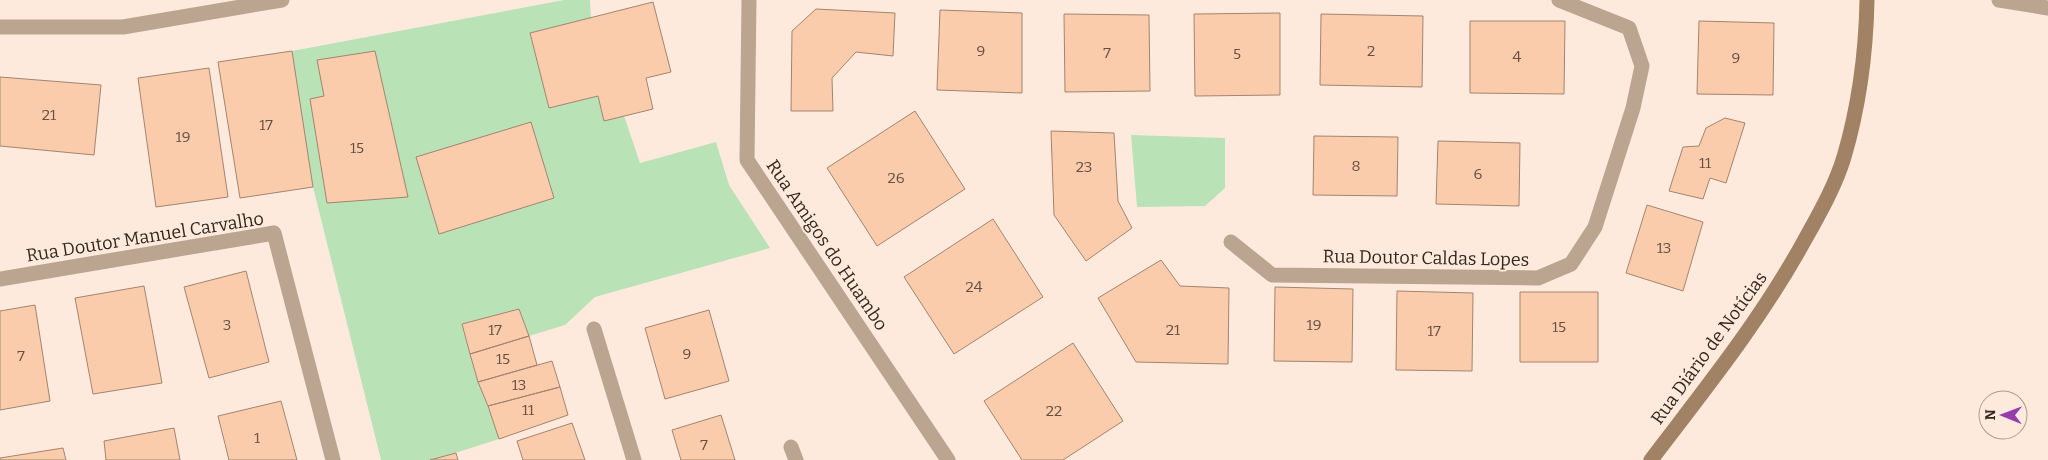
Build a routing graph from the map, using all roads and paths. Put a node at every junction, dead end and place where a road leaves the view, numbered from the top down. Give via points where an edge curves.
1 (282, 0) edge
2 (750, 0) edge
3 (1559, 0) edge
4 (1867, 0) edge
5 (1999, 0) edge
6 (2048, 8) edge
7 (0, 27) edge
8 (1231, 242) dead end
9 (0, 279) edge
10 (594, 330) dead end
11 (333, 460) edge
12 (634, 460) edge
13 (948, 460) edge
14 (1651, 460) edge

1 - 7 street via 123,27
2 - 13 street, Rua Amigos do Huambo via 748,160
3 - 8 street, Rua Doutor Caldas Lopes via 1629,28 1642,66 1633,108 1595,227 1572,264 1538,278 1272,275
4 - 14 main road, Rua Diário de Notícias via 1864,57 1857,101 1843,159 1820,213 1784,278 1744,338
5 - 6 street
9 - 11 street, Rua Doutor Manuel Carvalho via 274,233
10 - 12 street

